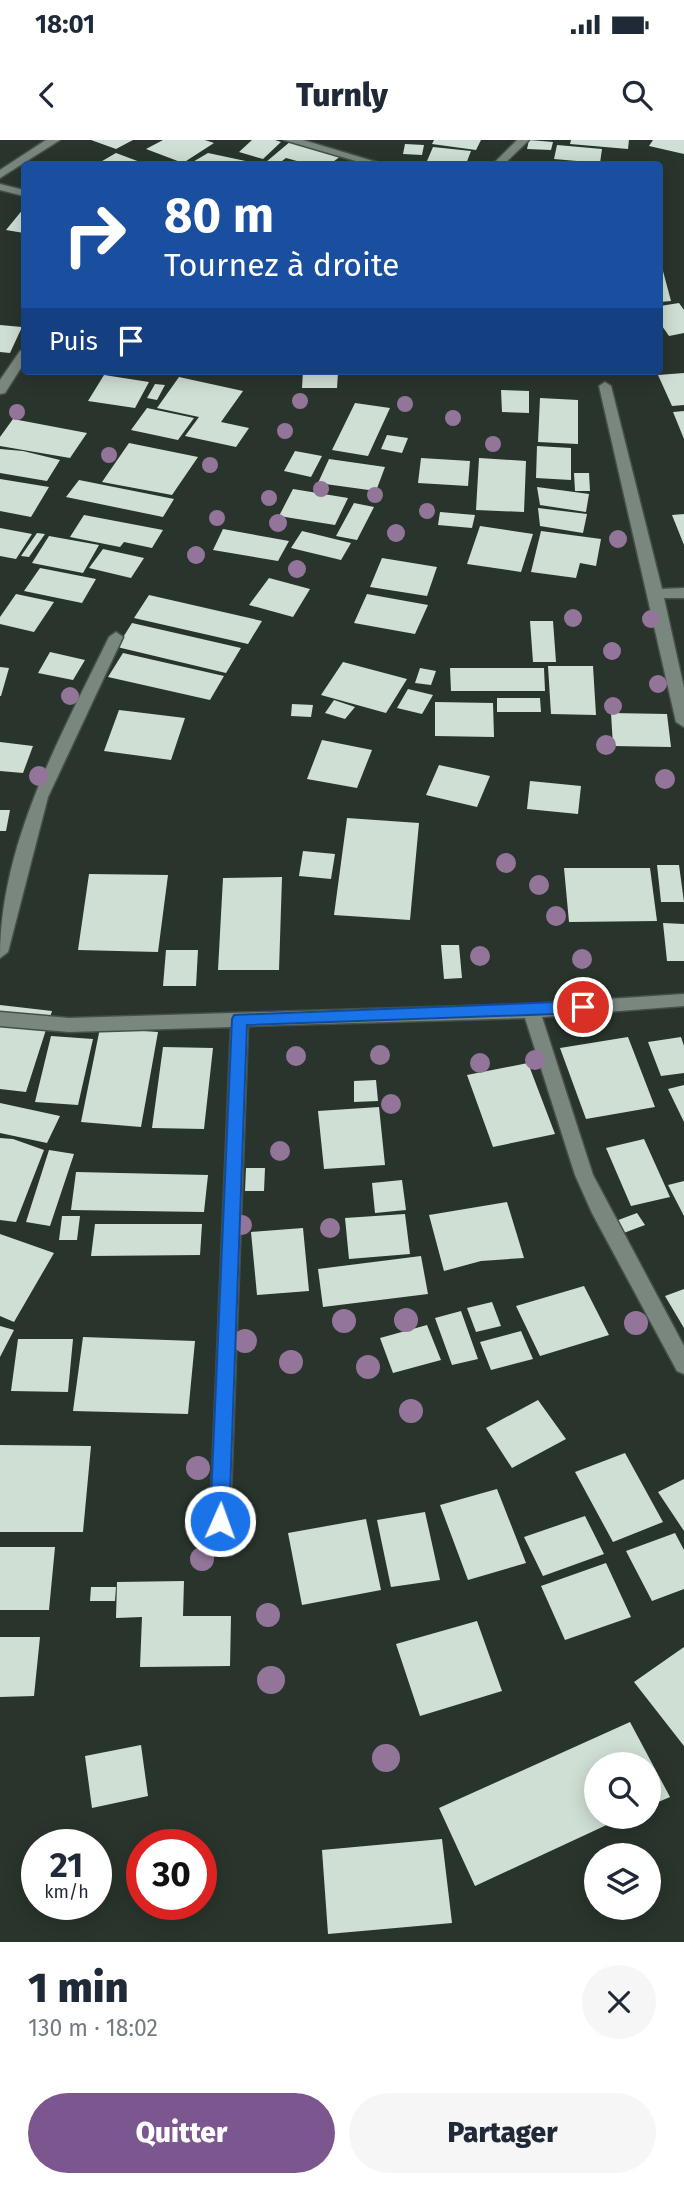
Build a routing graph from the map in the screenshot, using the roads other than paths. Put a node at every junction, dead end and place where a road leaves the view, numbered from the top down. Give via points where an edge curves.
1 (54, 140) edge
2 (290, 140) edge
3 (523, 140) edge
4 (21, 161) edge
5 (22, 161) edge
6 (366, 161) edge
7 (501, 161) edge
8 (0, 175) edge
9 (0, 187) edge
10 (21, 192) edge
11 (21, 358) edge
12 (605, 386) dead end
13 (0, 390) edge
14 (684, 593) edge
15 (656, 594) junction
16 (116, 637) dead end
17 (684, 722) edge
18 (0, 951) edge
19 (684, 1000) edge
20 (532, 1011) junction
21 (0, 1019) edge
22 (240, 1019) junction
23 (684, 1365) edge
24 (220, 1521) dead end

1 - 5 street
2 - 6 street
3 - 7 street
4 - 8 street
9 - 10 street
11 - 13 street
12 - 15 street
14 - 15 street
15 - 17 street
16 - 18 street via 40,797
19 - 20 street
20 - 22 street
20 - 23 street via 584,1175
21 - 22 street via 69,1025
22 - 24 street

